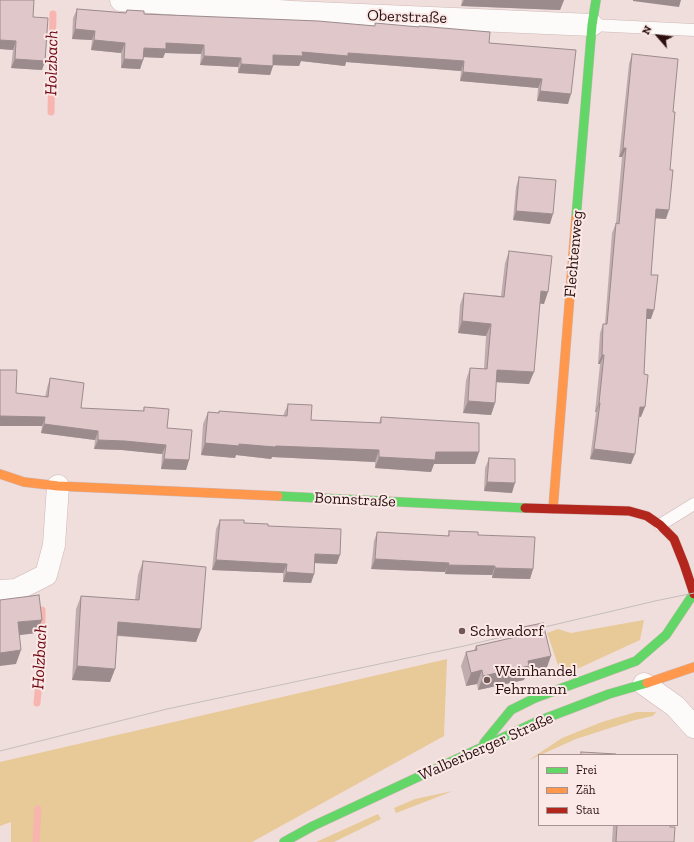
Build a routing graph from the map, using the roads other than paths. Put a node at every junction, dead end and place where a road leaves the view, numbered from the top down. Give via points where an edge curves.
1 (121, 0) edge
2 (596, 0) edge
3 (293, 6) edge
4 (592, 25) junction
5 (694, 30) edge
6 (0, 474) edge
7 (58, 486) junction
8 (694, 504) edge
9 (553, 509) junction
10 (660, 525) junction
11 (684, 564) junction
12 (694, 570) edge
13 (0, 591) edge
14 (694, 594) edge
15 (694, 667) edge
16 (644, 684) junction
17 (694, 727) edge
18 (480, 748) junction
19 (284, 842) edge

1 - 3 street, Oberstraße
2 - 4 street, Flechtenweg
3 - 4 street, Oberstraße
4 - 5 lane, Oberstraße
4 - 9 street, Flechtenweg
6 - 7 street, Bonnstraße via 24,482
7 - 9 street, Bonnstraße
7 - 13 street via 54,545 46,575 16,590
8 - 10 lane
9 - 10 street, Bonnstraße via 629,511 647,516
10 - 11 street, Bonnstraße via 674,539
11 - 12 street
11 - 14 street, Bonnstraße
14 - 18 street, Bonnstraße via 666,636 636,661 535,698 511,710
15 - 16 street, Walberberger Straße
16 - 17 street via 675,706
16 - 18 street, Walberberger Straße via 609,694 536,722
18 - 19 street, Walberberger Straße

